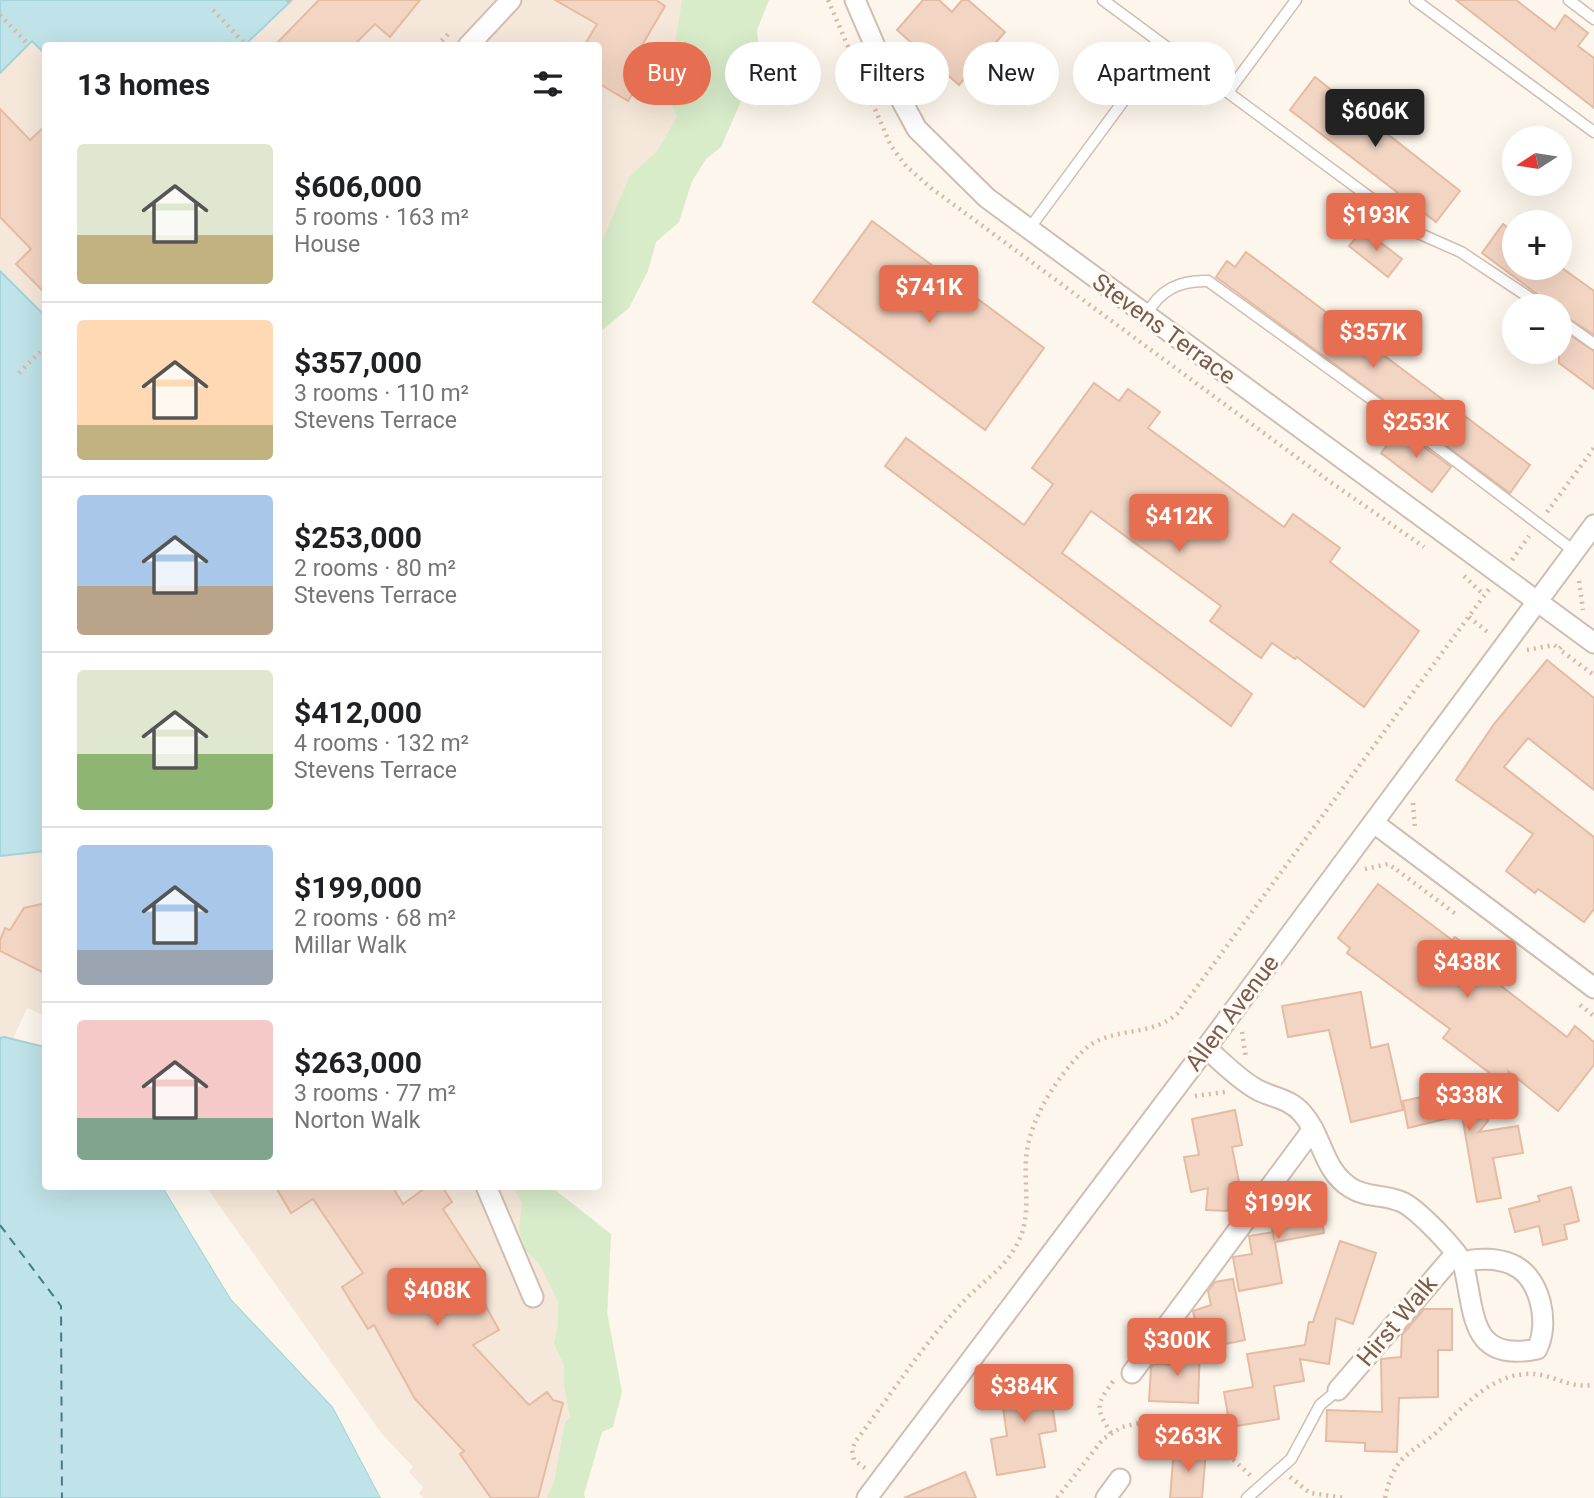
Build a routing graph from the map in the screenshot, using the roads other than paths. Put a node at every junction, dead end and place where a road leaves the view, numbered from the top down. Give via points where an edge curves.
1 (511, 0) edge
2 (855, 0) edge
3 (1103, 0) edge
4 (1296, 0) edge
5 (1415, 0) edge
6 (1569, 0) edge
7 (1594, 19) edge
8 (472, 42) edge
9 (1159, 42) edge
10 (1235, 83) edge
11 (1235, 97) edge
12 (1121, 105) edge
13 (1594, 132) edge
14 (1029, 230) junction
15 (1524, 294) edge
16 (1145, 316) junction
17 (1572, 328) edge
18 (1594, 344) edge
19 (1594, 525) edge
20 (1574, 551) junction
21 (1537, 601) junction
22 (1594, 643) edge
23 (1374, 824) junction
24 (1594, 988) edge
25 (1206, 1048) junction
26 (1313, 1129) junction
27 (488, 1190) edge
28 (1459, 1257) junction
29 (533, 1297) dead end
30 (1132, 1373) dead end
31 (1338, 1390) joint
32 (1120, 1479) dead end
33 (867, 1498) edge
34 (1106, 1498) edge
35 (1247, 1498) edge

1 - 8 street
2 - 14 street, Stevens Terrace via 887,75 917,129 956,171
3 - 9 lane
4 - 10 lane
5 - 13 lane
6 - 7 lane
11 - 15 lane via 1418,233 1461,252
12 - 14 lane
14 - 16 street, Stevens Terrace
16 - 20 lane via 1166,290 1208,281
16 - 21 street, Stevens Terrace
17 - 18 lane
19 - 20 street, Allen Avenue
20 - 21 street, Allen Avenue
21 - 22 street, Stevens Terrace
21 - 23 street, Allen Avenue
23 - 24 street
23 - 25 street, Allen Avenue
25 - 26 street via 1255,1088 1290,1102
25 - 33 street, Allen Avenue
26 - 28 street via 1341,1180 1366,1195 1408,1205
26 - 30 street
27 - 29 street
28 - 28 street via 1472,1315 1484,1341 1496,1349 1519,1353 1537,1349 1544,1336 1544,1314 1534,1285 1511,1264
28 - 31 street, Hirst Walk
31 - 35 lane via 1320,1405 1291,1460
32 - 34 street

